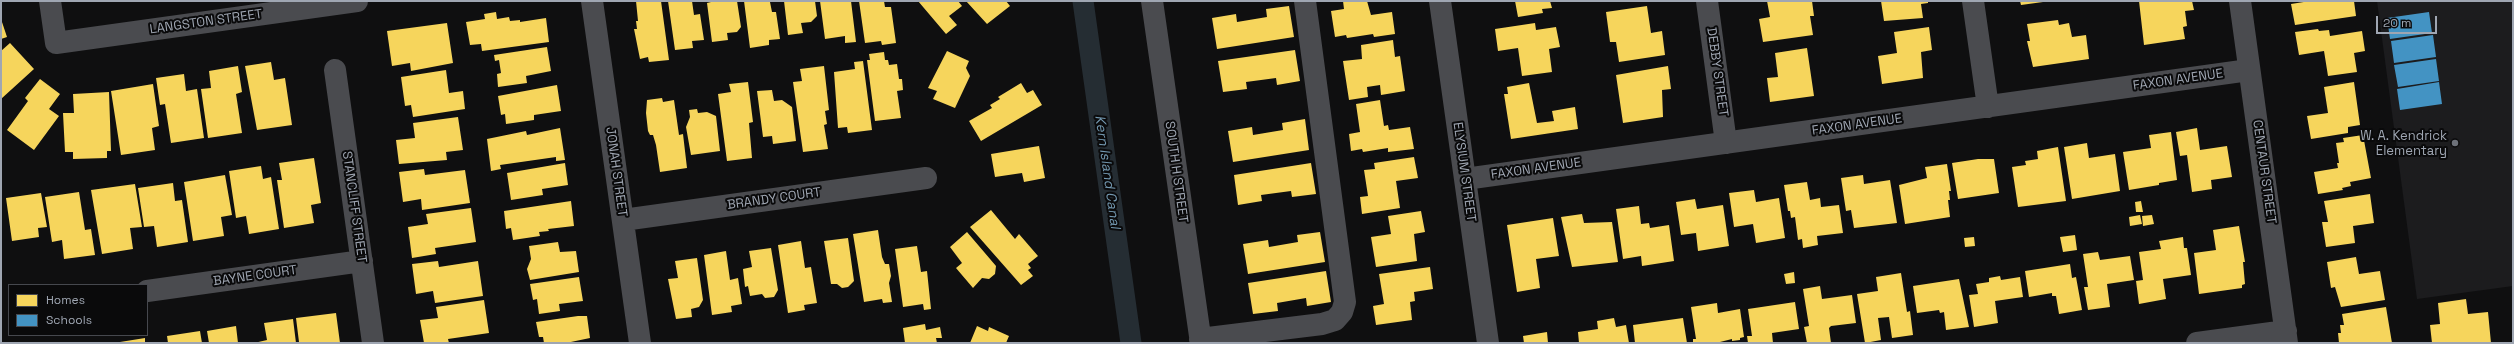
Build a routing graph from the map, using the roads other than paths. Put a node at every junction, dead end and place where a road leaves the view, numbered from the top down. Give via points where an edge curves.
1 (50, 1) edge
2 (357, 1) edge
3 (592, 1) edge
4 (1152, 1) edge
5 (1305, 1) edge
6 (1440, 1) edge
7 (1707, 1) edge
8 (1973, 1) edge
9 (2240, 1) edge
10 (335, 70) dead end
11 (2250, 70) junction
12 (1988, 106) junction
13 (1726, 143) junction
14 (926, 178) dead end
15 (1465, 179) junction
16 (623, 220) junction
17 (362, 262) junction
18 (148, 292) edge
19 (2287, 337) edge
20 (1200, 341) edge
21 (374, 343) edge
22 (640, 343) edge
23 (1488, 343) edge
24 (2197, 343) edge

1 - 2 street, LANGSTON STREET via 56,43
3 - 16 street, JONAH STREET
4 - 20 street, SOUTH H STREET
5 - 20 street via 1345,302 1342,312 1335,320 1322,324
6 - 15 street, ELYSIUM STREET
7 - 13 street, DEBBY STREET
8 - 12 street
9 - 11 street, CENTAUR STREET
10 - 17 street, STANCLIFF STREET
11 - 12 street, FAXON AVENUE
11 - 19 street, CENTAUR STREET
12 - 13 street, FAXON AVENUE
13 - 15 street, FAXON AVENUE
14 - 16 street, BRANDY COURT
15 - 23 street, ELYSIUM STREET
16 - 22 street, JONAH STREET
17 - 18 street, BAYNE COURT
17 - 21 street, STANCLIFF STREET
19 - 24 street

